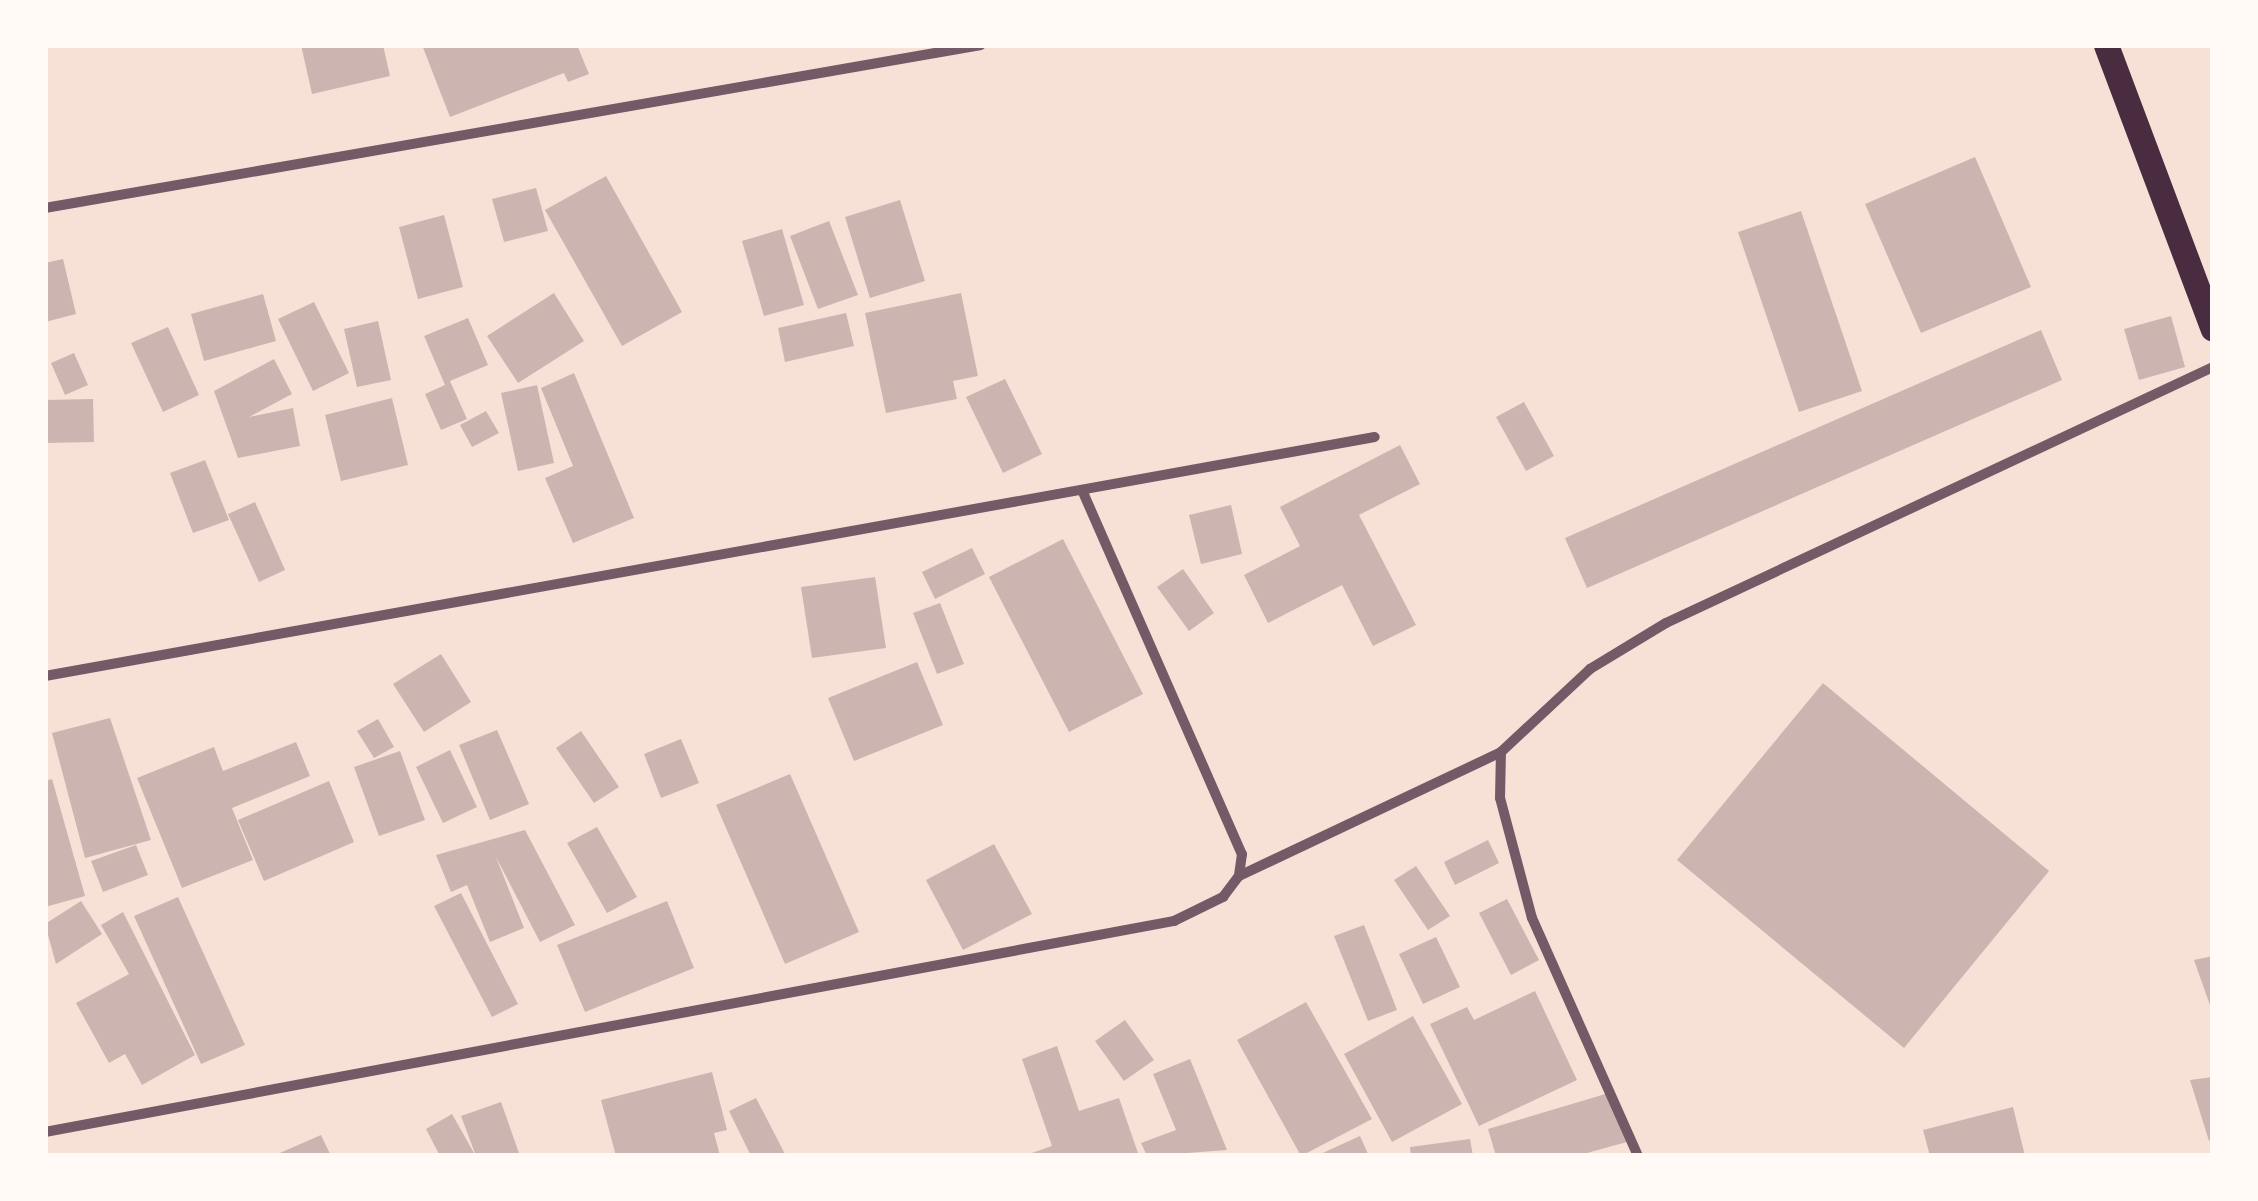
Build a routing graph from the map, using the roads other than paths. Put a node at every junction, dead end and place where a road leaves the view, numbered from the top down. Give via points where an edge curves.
1 (981, 45) edge
2 (2106, 45) edge
3 (45, 208) edge
4 (2213, 329) edge
5 (2213, 367) edge
6 (1375, 437) dead end
7 (1082, 490) junction
8 (45, 676) edge
9 (1501, 752) junction
10 (1239, 876) junction
11 (45, 1132) edge
12 (1638, 1156) edge

1 - 3 street
2 - 4 main road
5 - 9 street via 1666,623 1590,669
6 - 7 street
7 - 8 street
7 - 10 street via 1242,854
9 - 10 street
9 - 12 street via 1500,798 1532,918
10 - 11 street via 1224,897 1174,921

